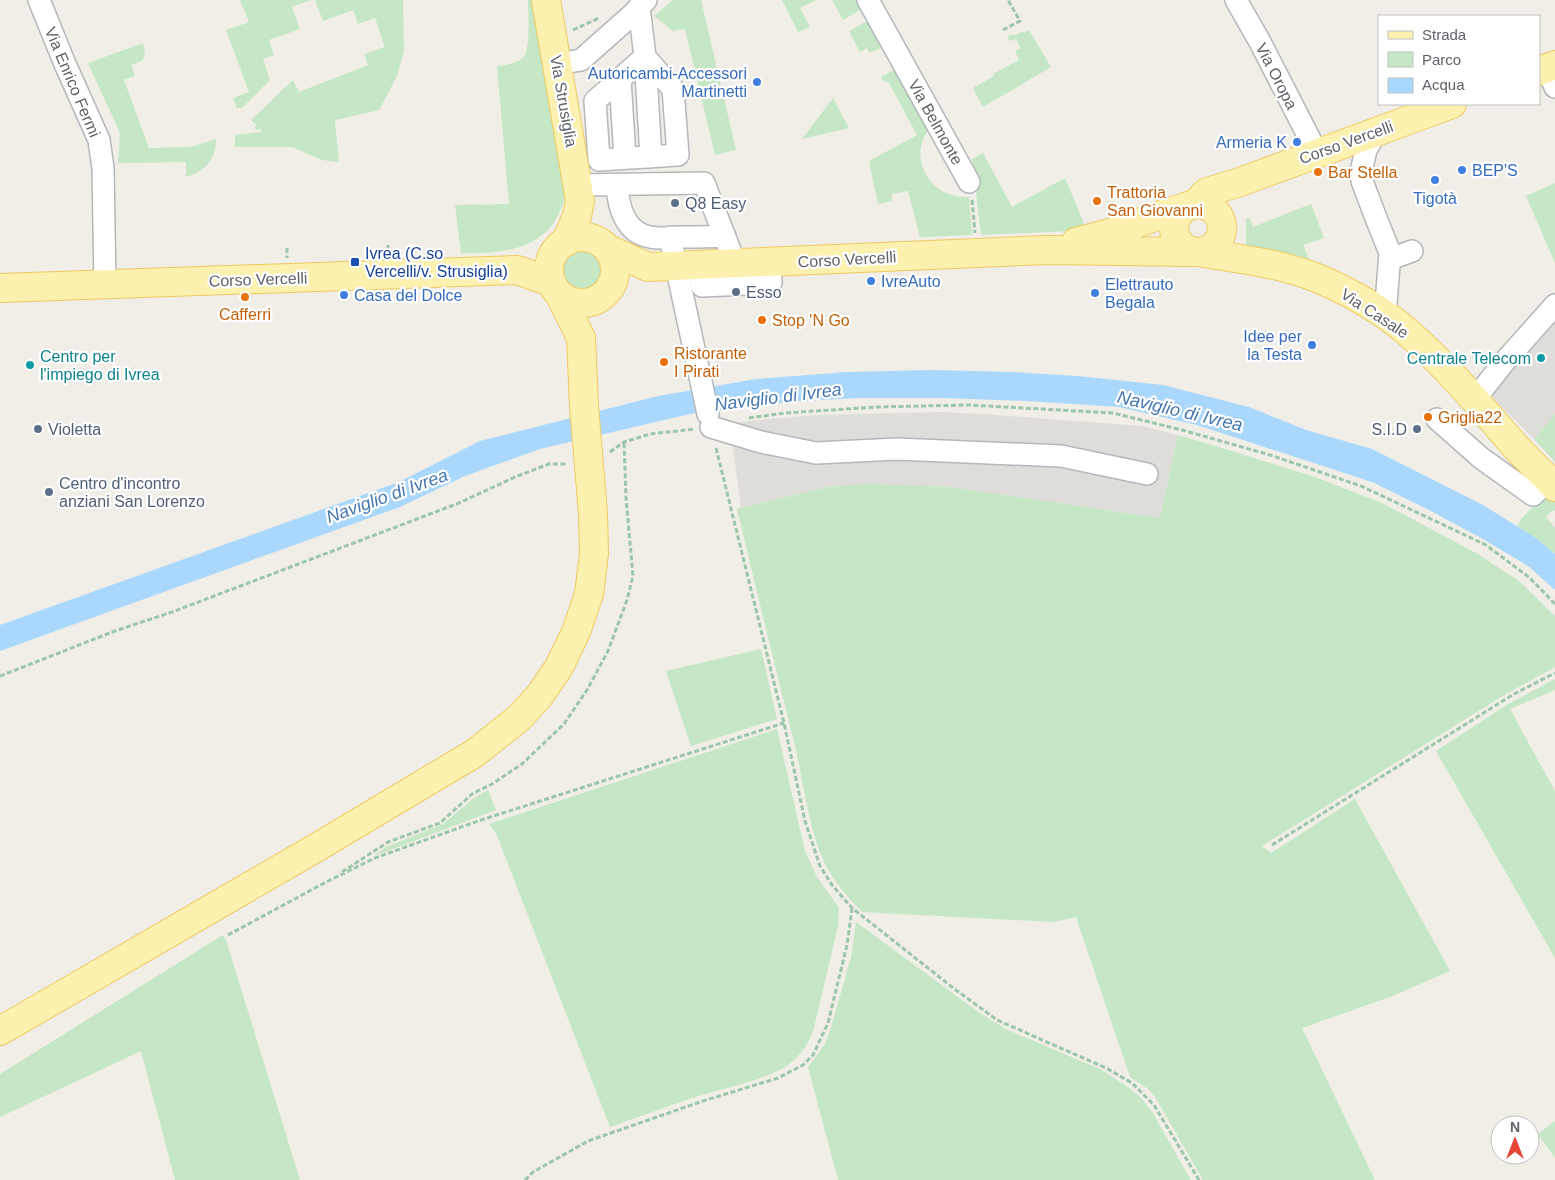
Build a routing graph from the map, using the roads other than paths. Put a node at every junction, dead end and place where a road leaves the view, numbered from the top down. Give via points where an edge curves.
1 (39, 0) edge
2 (546, 0) edge
3 (868, 0) edge
4 (1236, 0) edge
5 (643, 3) edge
6 (558, 64) junction
7 (632, 68) junction
8 (659, 73) junction
9 (1449, 105) edge
10 (1378, 130) junction
11 (1317, 153) junction
12 (645, 157) junction
13 (970, 182) road end
14 (1240, 182) junction
15 (617, 185) junction
16 (579, 193) junction
17 (1191, 206) junction
18 (1221, 227) junction
19 (725, 236) junction
20 (670, 238) junction
21 (562, 244) junction
22 (604, 246) junction
23 (1046, 250) junction
24 (1412, 251) dead end
25 (1197, 252) junction
26 (1390, 259) junction
27 (1254, 261) junction
28 (770, 262) junction
29 (735, 263) junction
30 (687, 265) junction
31 (648, 267) junction
32 (516, 270) junction
33 (105, 285) junction
34 (0, 288) edge
35 (556, 289) junction
36 (605, 293) junction
37 (1555, 305) edge
38 (1386, 316) junction
39 (581, 338) junction
40 (1475, 398) junction
41 (1437, 419) dead end
42 (1147, 474) dead end
43 (1552, 483) edge
44 (0, 1031) edge

1 - 33 street, Via Enrico Fermi via 99,140 103,168
2 - 6 main road, Via Strusiglia
3 - 13 street, Via Belmonte
4 - 11 street, Via Oropa
5 - 6 street via 581,60
5 - 7 street
6 - 16 main road, Via Strusiglia
7 - 8 street
7 - 12 street
7 - 12 street
8 - 12 street
8 - 12 street via 673,89 678,155
9 - 10 main road, Corso Vercelli
10 - 11 main road, Corso Vercelli
10 - 26 street via 1366,150 1361,172 1372,178
11 - 14 main road, Corso Vercelli
14 - 17 main road, Corso Vercelli via 1207,192
14 - 18 main road via 1226,202
15 - 16 street
15 - 19 street via 704,183
15 - 20 street via 620,208 636,232 648,237
16 - 21 main road, Via Strusiglia via 577,216
16 - 22 main road, Via Strusiglia
17 - 18 main road via 1210,208 1217,215
17 - 23 main road, Corso Vercelli
17 - 25 main road via 1177,216 1174,232 1182,247
18 - 25 main road via 1218,242
18 - 27 main road, Via Casale
19 - 20 street
19 - 29 street
20 - 30 street
21 - 22 main road via 580,237
21 - 32 main road, Corso Vercelli
21 - 35 main road via 550,262 549,273
22 - 31 main road, Corso Vercelli
22 - 36 main road via 612,255 615,266 613,282
23 - 25 main road, Corso Vercelli
23 - 28 main road, Corso Vercelli
24 - 26 street
25 - 27 main road, Via Casale
26 - 38 street
27 - 38 main road, Via Casale via 1317,278
28 - 29 main road, Corso Vercelli
28 - 30 street via 771,283 702,286
29 - 30 main road, Corso Vercelli
30 - 31 main road, Corso Vercelli
30 - 42 street via 701,382 710,421 761,442 816,453 897,449 1061,456
31 - 36 main road, Corso Vercelli
32 - 33 main road, Corso Vercelli
32 - 35 main road, Corso Vercelli
33 - 34 main road, Corso Vercelli
35 - 36 main road via 569,300 581,303 590,302
35 - 39 main road
36 - 39 main road
37 - 40 street
38 - 40 main road, Via Casale via 1433,355
39 - 44 main road via 594,554 589,594 576,632 559,667 540,695 519,718 475,753
40 - 43 main road, Via Casale
41 - 43 street via 1481,458 1532,495

